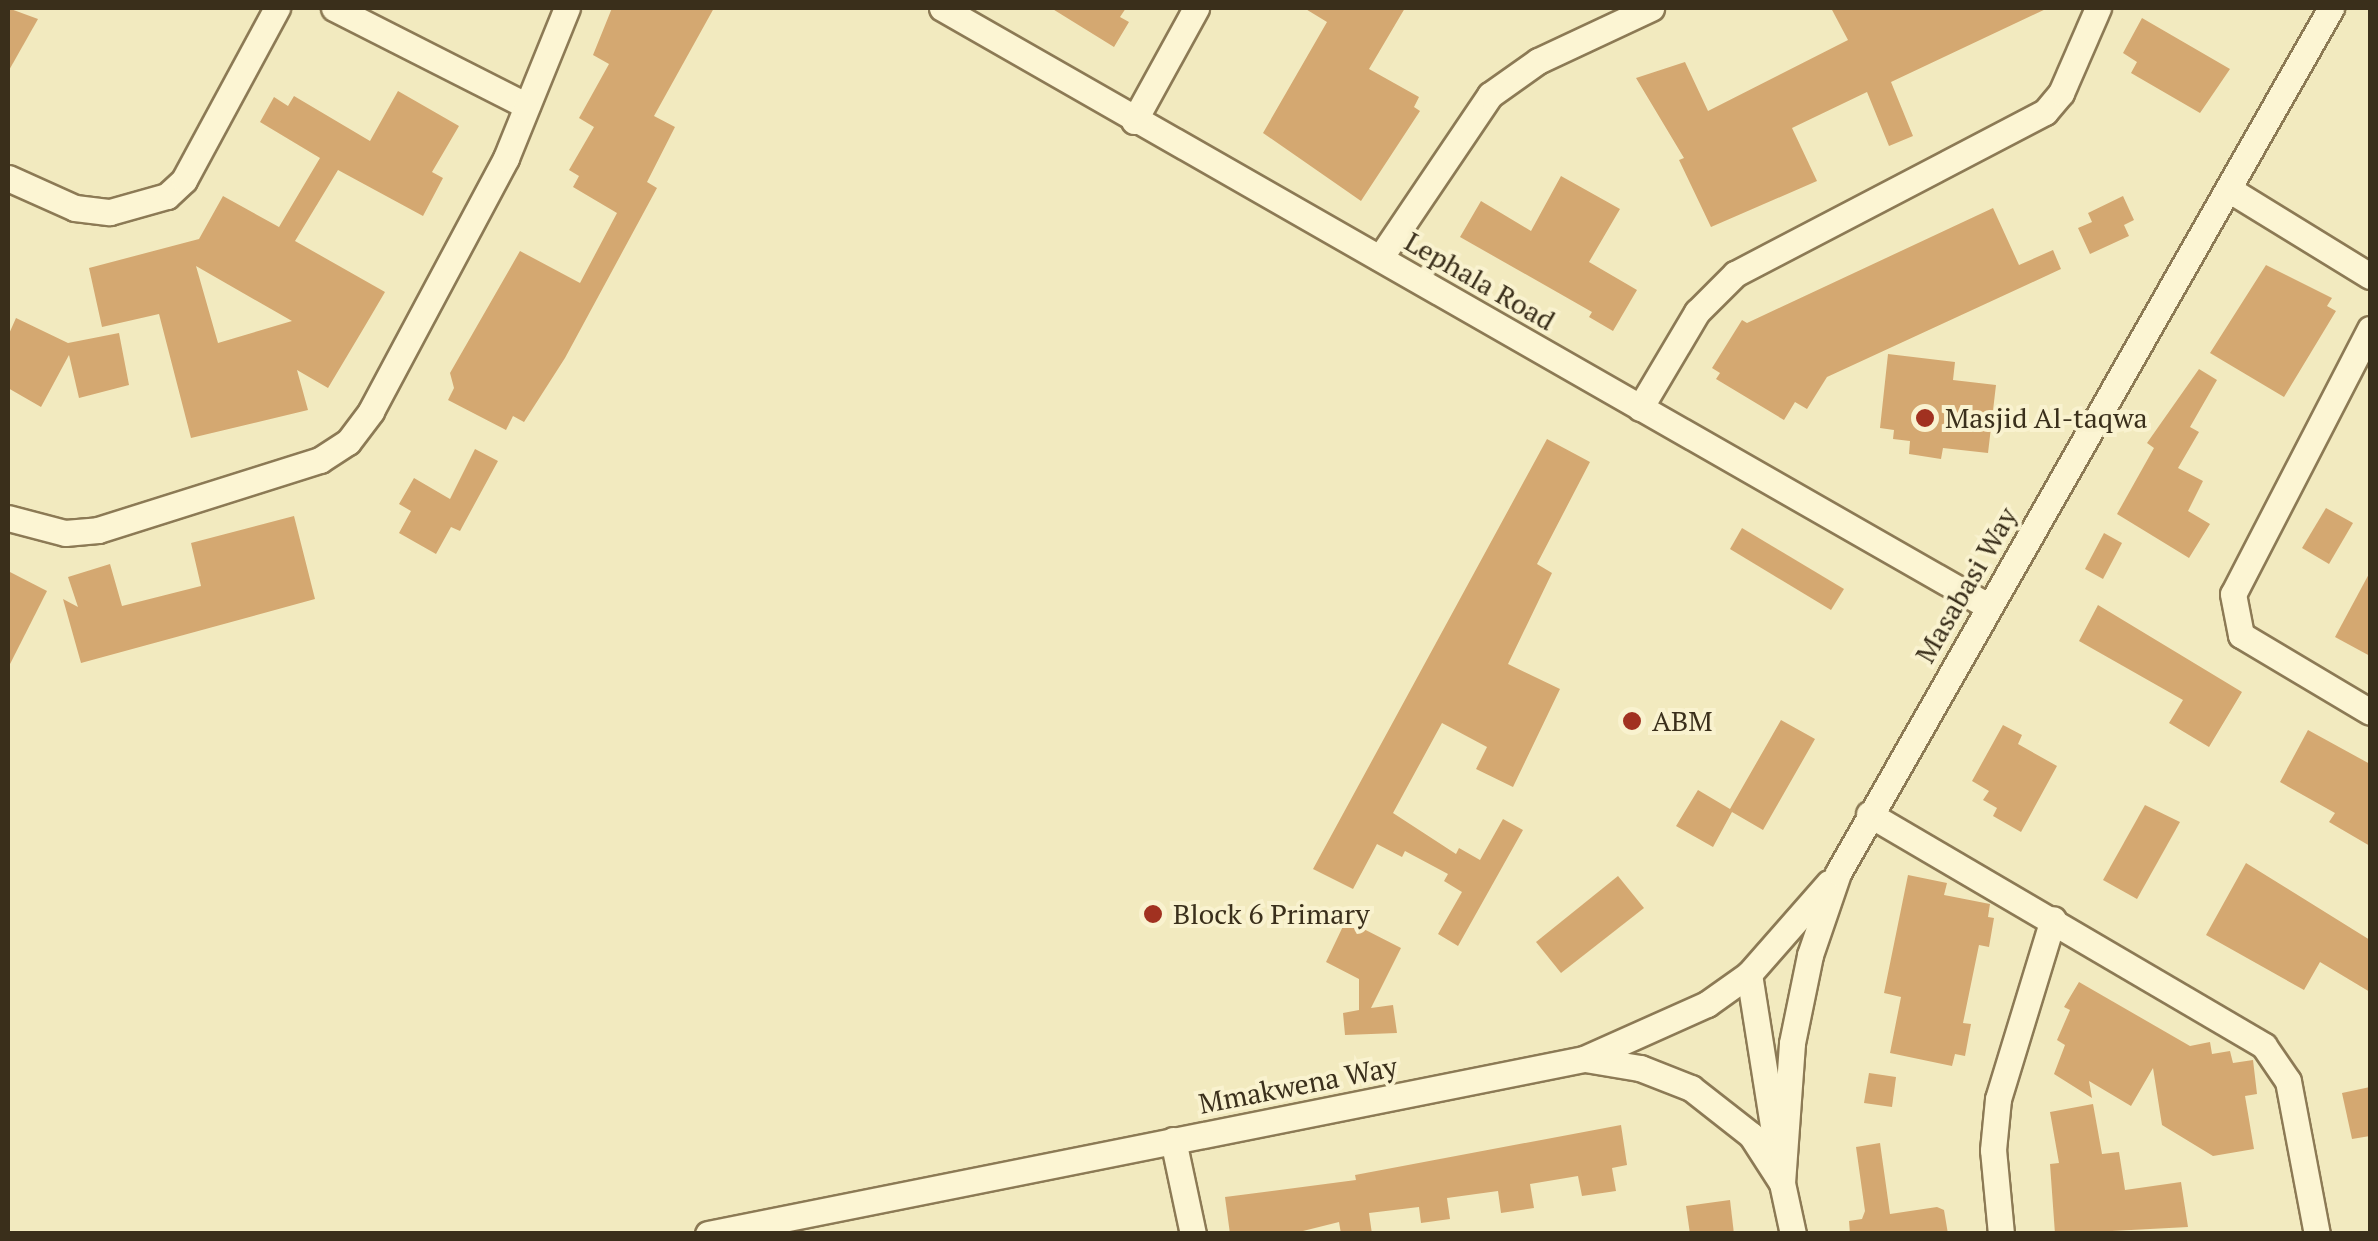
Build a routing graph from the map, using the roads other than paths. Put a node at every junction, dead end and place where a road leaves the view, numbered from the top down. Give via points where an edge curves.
1 (277, 8) edge
2 (334, 8) edge
3 (567, 8) edge
4 (942, 8) edge
5 (1196, 8) edge
6 (1651, 8) edge
7 (2098, 8) edge
8 (2331, 8) edge
9 (527, 106) junction
10 (1134, 122) junction
11 (8, 178) edge
12 (2230, 190) junction
13 (1380, 258) junction
14 (2370, 276) edge
15 (2370, 329) edge
16 (1640, 408) junction
17 (8, 518) edge
18 (1988, 606) junction
19 (2370, 712) edge
20 (1869, 814) junction
21 (1838, 873) junction
22 (2053, 919) junction
23 (1749, 974) junction
24 (1584, 1059) junction
25 (1173, 1140) junction
26 (1782, 1183) junction
27 (708, 1234) edge
28 (1193, 1234) edge
29 (1792, 1234) edge
30 (2001, 1234) edge
31 (2316, 1234) edge

1 - 11 street via 184,180 167,196 110,212 74,208
2 - 9 street
3 - 9 street
4 - 10 street, Lephala Road
5 - 10 street
6 - 13 street via 1538,61 1490,95
7 - 16 street via 2045,112 1734,274 1697,312
8 - 12 street, Masabasi Way
9 - 17 street via 470,226 348,442 320,460 98,530 65,532
10 - 13 street, Lephala Road
12 - 14 street
12 - 18 street, Masabasi Way
13 - 16 street, Lephala Road
15 - 19 street via 2232,594 2241,635
16 - 18 street, Lephala Road
18 - 20 street, Masabasi Way
20 - 21 street, Masabasi Way
20 - 22 street
21 - 23 street, Mmakwena Way
21 - 26 street, Masabasi Way via 1798,1002
22 - 30 street via 1998,1099 1992,1150
22 - 31 street via 2264,1046 2278,1062 2288,1081
23 - 24 street, Mmakwena Way via 1651,1033
23 - 26 street
24 - 25 street, Mmakwena Way
24 - 26 street via 1640,1068 1692,1088 1751,1134
25 - 27 street, Mmakwena Way
25 - 28 street
26 - 29 street, Masabasi Way

